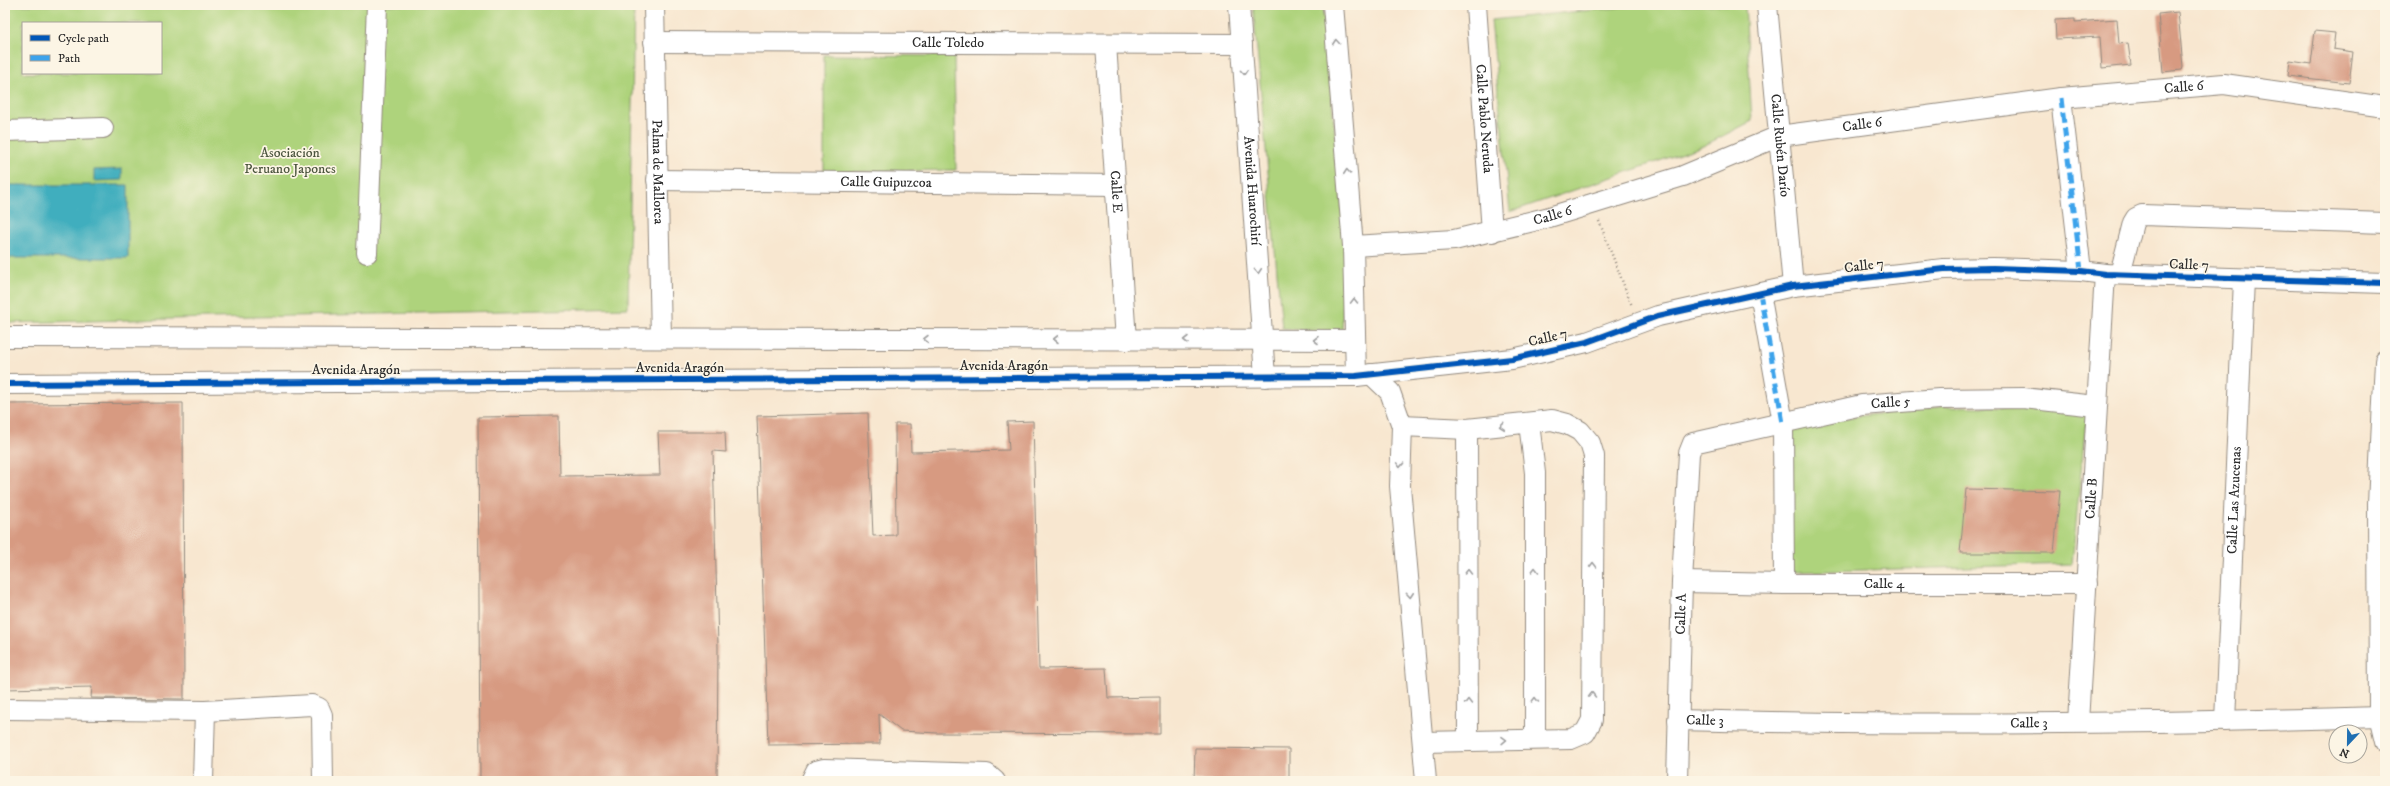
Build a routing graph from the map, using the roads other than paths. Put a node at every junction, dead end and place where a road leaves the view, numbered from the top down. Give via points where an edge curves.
1 (377, 5) edge
2 (654, 5) edge
3 (1239, 5) edge
4 (1333, 5) edge
5 (1476, 5) edge
6 (1767, 5) edge
7 (654, 42) junction
8 (1106, 44) junction
9 (1242, 44) junction
10 (2061, 98) junction
11 (2385, 107) edge
12 (103, 128) dead end
13 (5, 130) edge
14 (1779, 136) junction
15 (657, 180) junction
16 (1115, 185) junction
17 (2385, 223) edge
18 (1492, 232) junction
19 (1353, 246) junction
20 (367, 253) dead end
21 (2081, 271) junction
22 (2112, 274) junction
23 (2244, 279) junction
24 (2385, 283) edge
25 (1793, 286) junction
26 (1760, 293) junction
27 (5, 337) edge
28 (661, 338) junction
29 (1126, 340) junction
30 (1263, 340) junction
31 (1355, 340) junction
32 (2385, 360) edge
33 (1364, 375) junction
34 (1266, 377) junction
35 (5, 384) edge
36 (2096, 406) junction
37 (1529, 423) junction
38 (1783, 423) junction
39 (1402, 426) junction
40 (1467, 429) junction
41 (1690, 447) joint
42 (2382, 503) edge
43 (1682, 582) junction
44 (1784, 584) junction
45 (2087, 584) junction
46 (5, 709) edge
47 (205, 711) junction
48 (2379, 717) junction
49 (1678, 720) junction
50 (2225, 721) junction
51 (2078, 722) junction
52 (1535, 739) junction
53 (1468, 741) junction
54 (1423, 742) junction
55 (2385, 742) edge
56 (203, 781) edge
57 (324, 781) edge
58 (811, 781) edge
59 (995, 781) edge
60 (1426, 781) edge
61 (1677, 781) edge

1 - 20 street
2 - 7 street, Palma de Mallorca
3 - 9 street, Avenida Huarochirí
19 -> 4 street
5 - 18 street, Calle Pablo Neruda
6 - 14 street, Calle Rubén Darío
7 - 8 street, Calle Toledo
7 - 15 street, Palma de Mallorca
8 - 9 street, Calle Toledo
8 - 16 street, Calle E
9 -> 30 street, Avenida Huarochirí
10 - 11 street, Calle 6 via 2224,84
10 - 14 street, Calle 6
10 - 21 street
12 - 13 street
14 - 18 street, Calle 6 via 1683,176
14 - 25 street, Calle Rubén Darío
15 - 16 street, Calle Guipuzcoa
15 - 28 street, Palma de Mallorca
16 - 29 street, Calle E
17 - 22 street, Calle B via 2142,214 2133,223
18 - 19 street, Calle 6 via 1454,240
31 -> 19 street
21 - 22 street, Calle 7
21 - 25 street, Calle 7 via 1944,269
22 - 23 street, Calle 7
22 - 36 street, Calle B
23 - 24 street, Calle 7
23 - 50 street, Calle Las Azucenas
25 - 26 street, Calle 7
26 - 33 street, Calle 7 via 1658,316 1587,342 1512,359
26 - 38 street
27 - 28 street, Avenida Aragón
29 -> 28 street, Avenida Aragón
30 -> 29 street, Avenida Aragón
31 -> 30 street, Avenida Aragón
30 - 34 street, Avenida Huarochirí
31 - 33 street
32 - 42 street
33 - 34 street, Avenida Aragón
33 - 39 street via 1390,392
34 - 35 street, Avenida Aragón
36 - 38 street, Calle 5 via 2023,398 1938,399 1862,405
36 - 45 street, Calle B
37 -> 40 street
52 -> 37 street via 1535,473
52 -> 37 street via 1571,739 1585,733 1592,720 1594,456 1590,443 1580,431 1567,424 1552,420
38 - 41 street, Calle 5 via 1693,444
38 - 44 street
39 - 40 street
39 -> 54 street via 1400,486
53 -> 40 street
41 - 43 street, Calle A
42 - 48 street
43 - 44 street, Calle 4
43 - 49 street, Calle A
44 - 45 street, Calle 4
45 - 51 street, Calle B
46 - 47 street
47 - 56 street
47 - 57 street via 312,705 319,708 322,715
48 - 50 street, Calle 3
48 - 55 street
49 - 51 street, Calle 3 via 1856,724
49 - 61 street, Calle A
50 - 51 street, Calle 3
53 -> 52 street
53 - 54 street
54 - 60 street
58 - 59 street via 816,771 824,769 987,774

